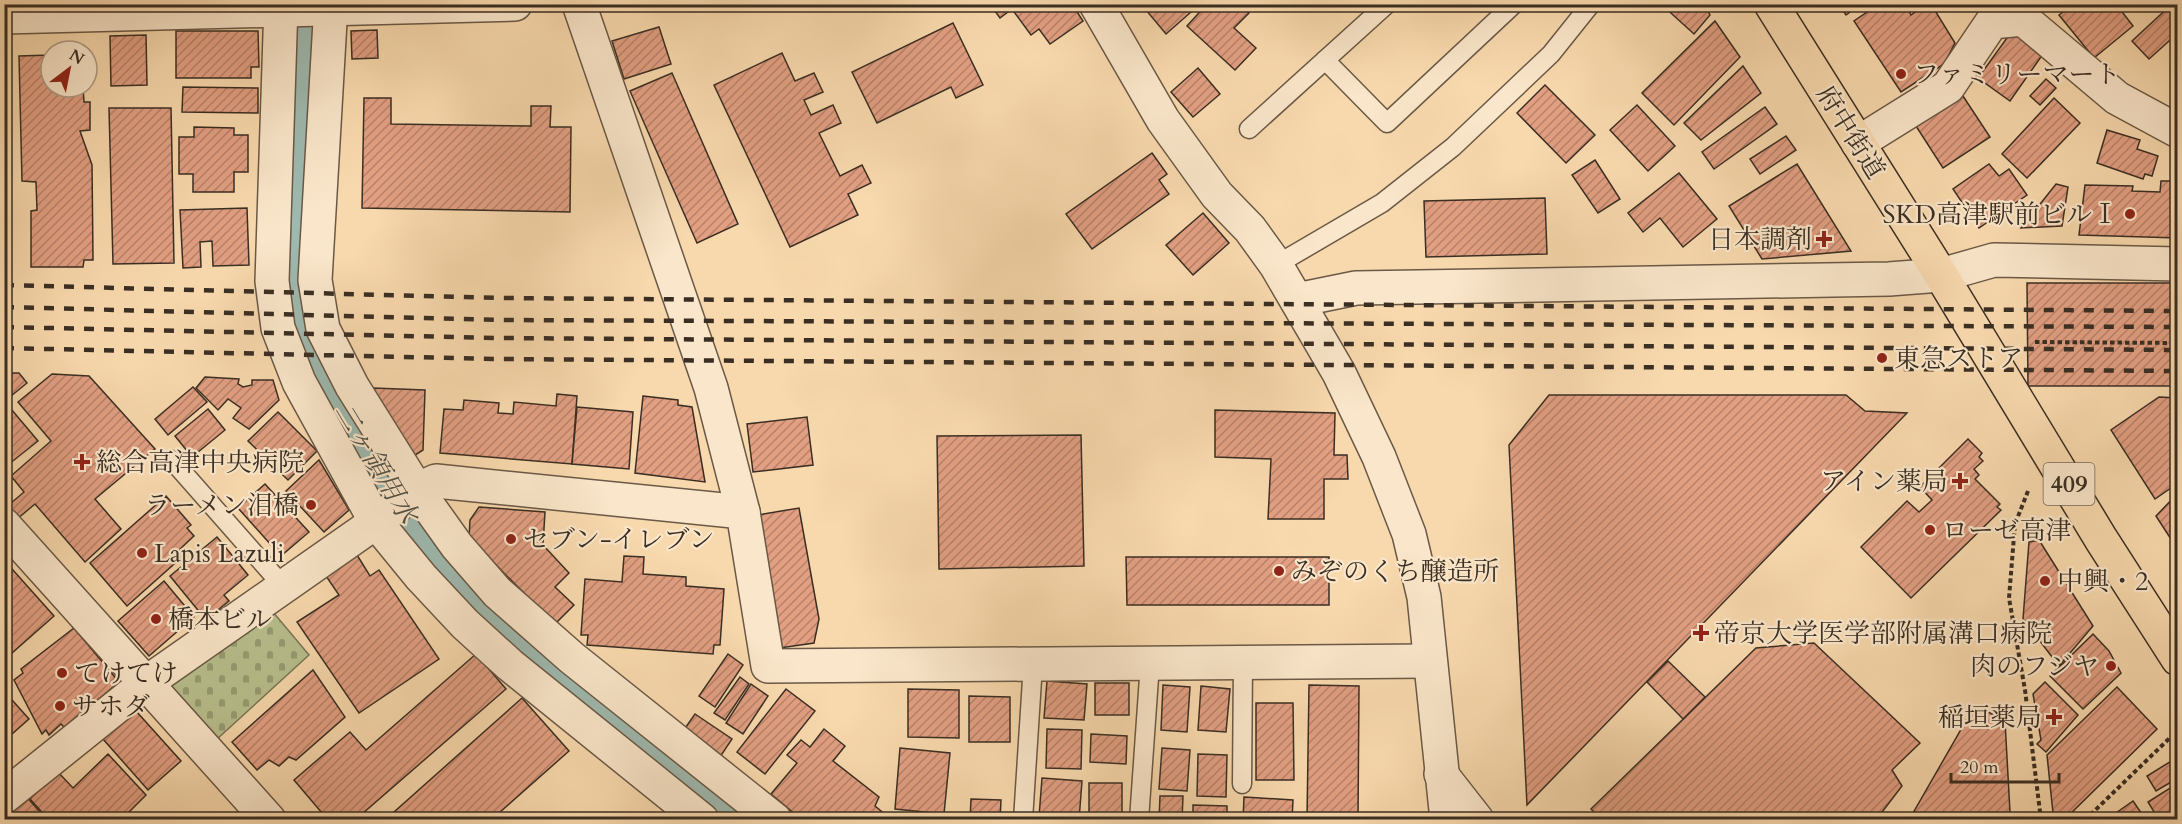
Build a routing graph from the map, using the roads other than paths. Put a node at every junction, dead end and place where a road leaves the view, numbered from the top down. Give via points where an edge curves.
1 (514, 4) edge
2 (579, 4) edge
3 (1096, 4) edge
4 (1388, 4) edge
5 (1514, 4) edge
6 (1591, 4) edge
7 (1771, 4) edge
8 (495, 5) edge
9 (306, 8) edge
10 (2032, 12) edge
11 (18, 13) edge
12 (1325, 60) junction
13 (2176, 127) edge
14 (1249, 129) dead end
15 (1858, 143) junction
16 (2178, 264) edge
17 (1276, 265) junction
18 (1941, 275) junction
19 (1297, 300) junction
20 (172, 460) dead end
21 (397, 505) junction
22 (743, 512) junction
23 (4, 525) edge
24 (283, 586) junction
25 (529, 620) junction
26 (499, 655) junction
27 (2178, 658) edge
28 (1430, 661) junction
29 (1243, 662) junction
30 (1150, 663) junction
31 (1033, 664) junction
32 (146, 682) junction
33 (1441, 774) junction
34 (1242, 784) dead end
35 (733, 786) junction
36 (4, 796) edge
37 (269, 819) edge
38 (702, 819) edge
39 (709, 819) edge
40 (775, 819) edge
41 (1023, 819) edge
42 (1139, 819) edge
43 (1447, 819) edge
44 (1477, 819) edge

1 - 8 street
2 - 22 street via 711,388
3 - 17 street via 1163,120 1217,195 1250,228
4 - 12 lane
5 - 12 lane via 1387,123
6 - 17 lane via 1551,54 1454,147 1382,203
7 - 15 highway, 府中街道 / 409
8 - 9 street
9 - 11 street
9 - 21 street via 315,280 321,319 352,386
9 - 21 street via 272,281 278,328 299,382
10 - 13 street via 2117,98
10 - 15 street via 1992,22 1948,87
12 - 14 lane
15 - 18 highway, 府中街道 / 409
16 - 18 street via 1994,260
17 - 19 street
18 - 19 street via 1356,288
18 - 27 highway, 府中街道 / 409
19 - 28 street via 1339,373 1379,457 1409,534 1424,597
20 - 24 lane
21 - 22 street via 436,480
21 - 24 street
21 - 25 street via 457,546 497,592
21 - 26 street via 421,577
22 - 31 street via 768,666
23 - 32 street
24 - 32 street
25 - 26 street
25 - 35 street
26 - 38 street
28 - 29 street
28 - 33 street
29 - 30 street
29 - 34 lane
30 - 31 street
30 - 42 lane
31 - 41 lane
32 - 36 street
32 - 37 street
33 - 43 street
33 - 44 street
35 - 39 street
35 - 40 street

